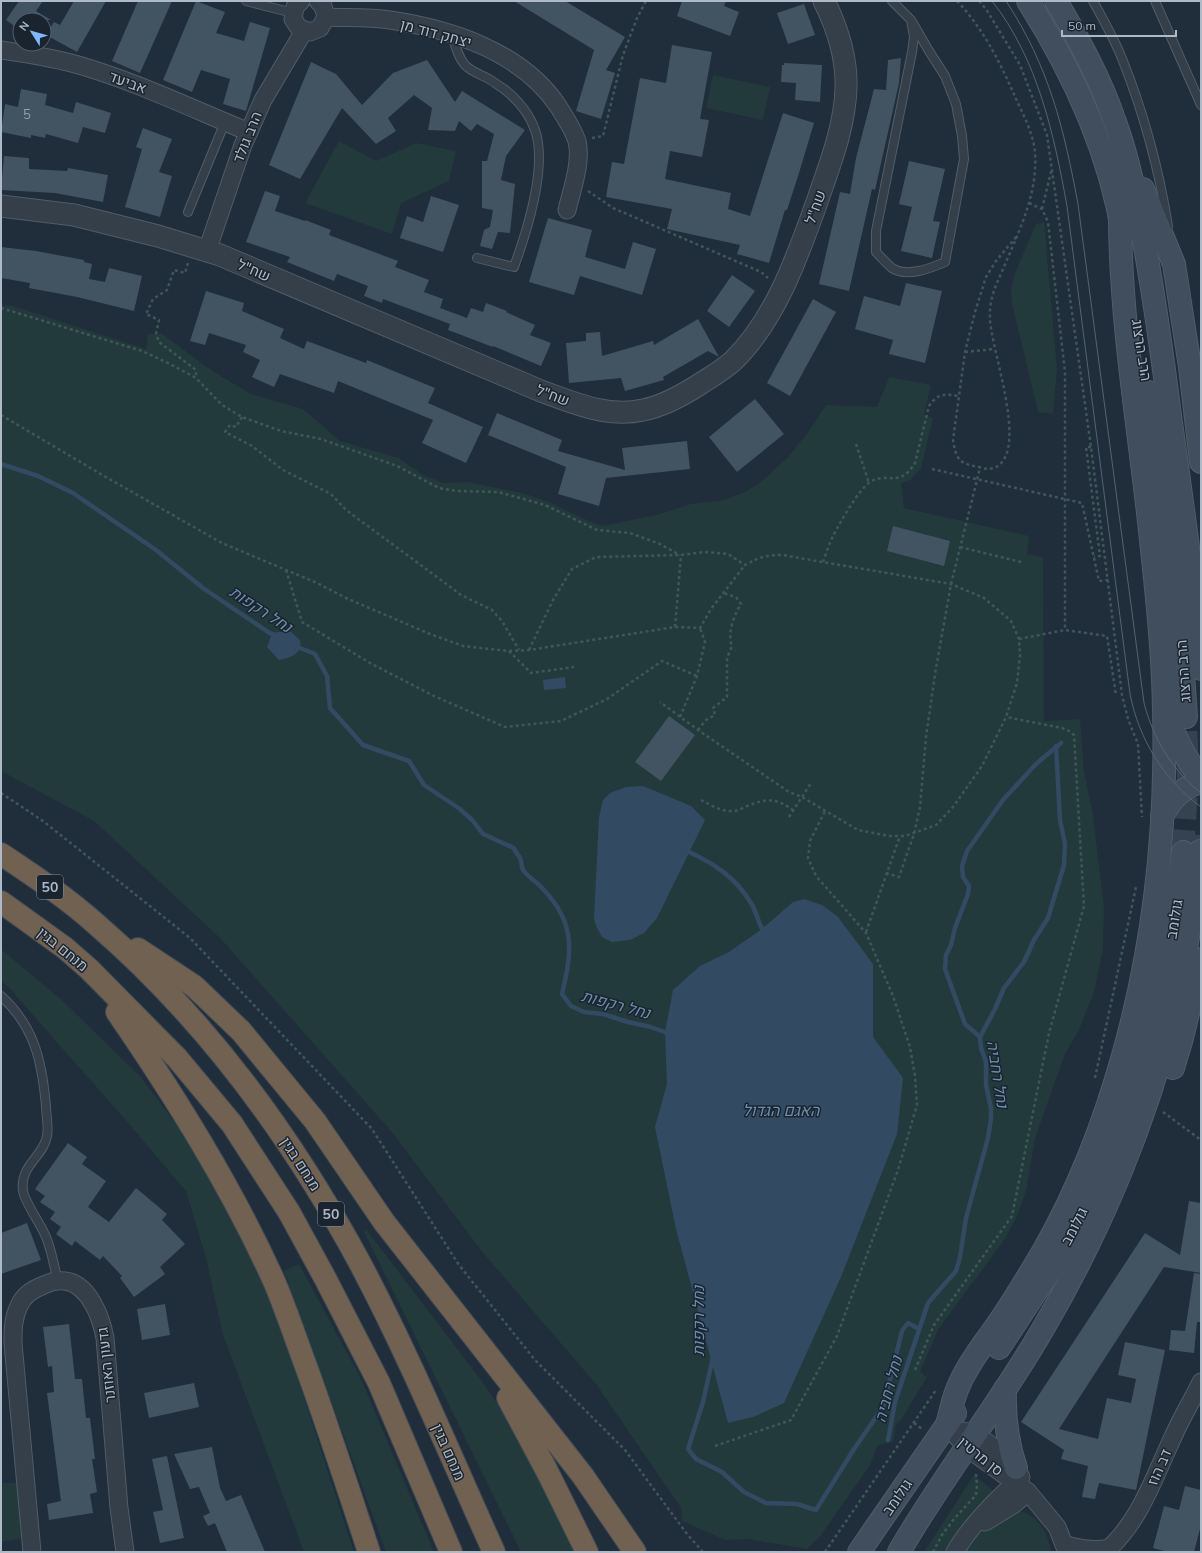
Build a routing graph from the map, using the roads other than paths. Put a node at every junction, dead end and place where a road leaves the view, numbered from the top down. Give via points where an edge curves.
1 (246, 1) edge
2 (318, 1) edge
3 (824, 1) edge
4 (892, 1) edge
5 (1028, 1) edge
6 (1056, 1) edge
7 (1093, 1) edge
8 (1155, 1) edge
9 (298, 4) edge
10 (326, 17) junction
11 (911, 20) junction
12 (304, 31) junction
13 (452, 34) junction
14 (1, 50) edge
15 (1201, 105) edge
16 (225, 122) junction
17 (249, 132) junction
18 (1124, 150) junction
19 (1, 206) edge
20 (567, 210) dead end
21 (188, 212) dead end
22 (1120, 220) junction
23 (207, 251) junction
24 (477, 258) dead end
25 (1174, 264) junction
26 (1201, 462) edge
27 (1201, 669) edge
28 (1164, 707) junction
29 (1186, 717) tunnel mouth
30 (1201, 777) edge
31 (1201, 782) edge
32 (1152, 820) junction
33 (1, 854) edge
34 (1, 902) edge
35 (96, 924) junction
36 (1201, 959) edge
37 (89, 970) junction
38 (1, 996) edge
39 (1090, 1242) junction
40 (58, 1281) junction
41 (476, 1341) junction
42 (1201, 1382) edge
43 (1005, 1389) junction
44 (947, 1425) junction
45 (970, 1441) junction
46 (1020, 1480) junction
47 (959, 1545) edge
48 (1065, 1548) edge
49 (1107, 1550) edge
50 (32, 1552) edge
51 (124, 1552) edge
52 (369, 1552) edge
53 (451, 1552) edge
54 (494, 1552) edge
55 (587, 1552) edge
56 (635, 1552) edge
57 (859, 1552) edge
58 (899, 1552) edge

1 - 9 lane
2 - 10 street via 323,6
3 - 23 street, שח"ל via 839,41 846,88 842,123 812,216 782,290 766,321 732,362 680,397 644,410 620,413 579,405
4 - 11 lane
5 - 22 main road, הרב הרצוג via 1056,49 1096,134
6 - 18 main road, הרב הרצוג via 1104,92
7 - 25 lane via 1123,61 1143,120 1165,207
8 - 15 lane
9 - 12 street via 293,19
10 - 12 street via 320,28 310,32
10 - 13 street, יצחק דוד מן via 389,20
11 - 11 lane via 945,76 956,104 964,159 945,262 924,270 909,272 894,269 876,252 876,231 912,52 914,37
12 - 17 street, הרב גולד via 263,100
13 - 20 street, יצחק דוד מן via 494,52 530,74 551,96 568,122 577,141 578,166
13 - 24 lane via 458,55 466,66 513,96 525,110 535,130 539,158 527,229 514,267
14 - 16 street, אביעד via 80,66 146,88
16 - 17 street, אביעד
16 - 21 lane
17 - 23 street, הרב גולד
18 - 25 main road via 1151,206
18 - 27 main road, הרב הרצוג via 1146,250 1159,330 1196,606
19 - 23 street, שח"ל via 74,215
22 - 28 main road via 1122,288 1160,630
22 - 29 main road, הרב הרצוג via 1141,340 1171,554 1179,616
25 - 26 main road
28 - 30 main road via 1183,751
28 - 32 main road
31 - 32 main road via 1177,795
32 - 44 main road via 1156,891 1145,965 1124,1054 1094,1145 1075,1190 1044,1250 964,1374
33 - 35 highway, מנחם בגין / 50
34 - 37 highway, מנחם בגין / 50 via 65,948
35 - 41 highway via 144,952 194,986 241,1031 315,1121 384,1222
35 - 54 highway, מנחם בגין / 50 via 162,986 229,1061 319,1192 362,1267
36 - 39 main road via 1182,1038 1150,1136 1134,1171
37 - 52 highway via 174,1098 249,1230 274,1282 298,1343
37 - 53 highway, מנחם בגין / 50 via 177,1058 232,1124 289,1212 378,1383
38 - 40 lane via 19,1015 29,1031 37,1052 44,1086 48,1137 27,1170 23,1190 46,1237
39 - 43 main road, גולומב via 1044,1328
39 - 44 main road, גולומב via 1127,1153 1162,1053 1174,1009 1195,898 1191,852 1158,994 1142,1052 1108,1153 1053,1266
40 - 50 street via 38,1287 26,1296 19,1306 14,1323 13,1343
40 - 51 street, גדעון האוזנר via 70,1283 85,1293 102,1321
41 - 55 highway via 524,1426
41 - 56 highway via 583,1476
42 - 49 street, דב הוז via 1141,1506 1129,1526
43 - 45 main road, גולומב
43 - 46 main road via 1005,1424
44 - 45 street, סן מרטין
44 - 57 main road, גולומב
45 - 46 street, סן מרטין via 999,1470
45 - 58 main road, גולומב
46 - 47 street via 1013,1505
46 - 48 street, סן מרטין via 1056,1527
48 - 49 street, דב הוז

